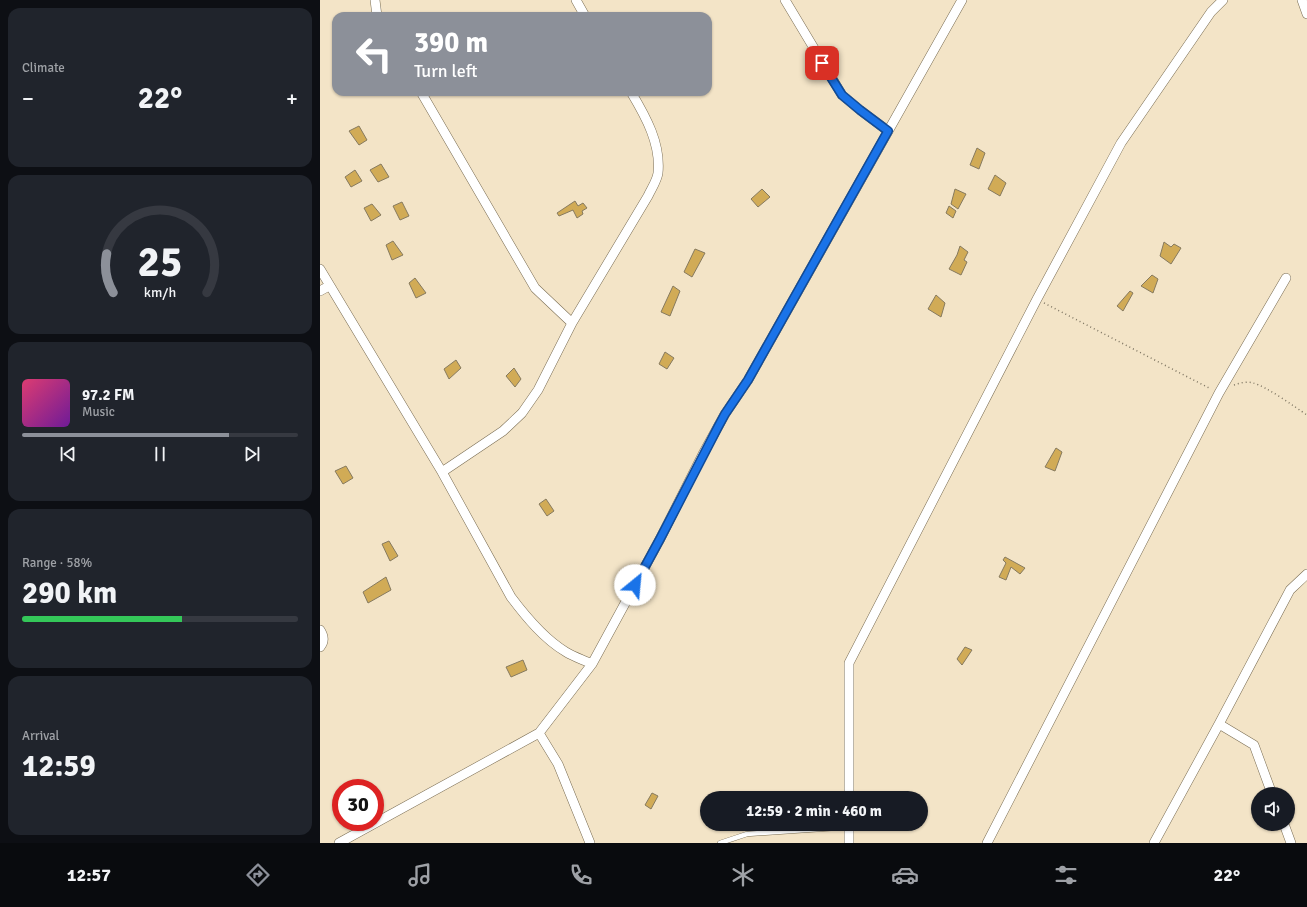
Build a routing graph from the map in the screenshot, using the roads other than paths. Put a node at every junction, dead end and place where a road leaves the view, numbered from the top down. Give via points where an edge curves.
1 (375, 0) edge
2 (576, 0) edge
3 (785, 0) edge
4 (962, 0) edge
5 (1223, 0) edge
6 (1302, 0) edge
7 (376, 12) edge
8 (583, 12) edge
9 (1307, 14) edge
10 (423, 96) edge
11 (633, 96) edge
12 (888, 131) junction
13 (320, 269) edge
14 (1286, 278) dead end
15 (330, 286) junction
16 (320, 291) edge
17 (572, 323) junction
18 (442, 472) junction
19 (1307, 574) edge
20 (320, 630) edge
21 (320, 647) edge
22 (592, 664) junction
23 (1219, 724) junction
24 (539, 733) junction
25 (1269, 787) edge
26 (849, 791) edge
27 (785, 831) edge
28 (849, 831) edge
29 (1287, 831) edge
30 (339, 843) edge
31 (590, 843) edge
32 (720, 843) edge
33 (849, 843) edge
34 (987, 843) edge
35 (1154, 843) edge
36 (1291, 843) edge

1 - 7 street
2 - 8 street
3 - 12 street via 842,95
4 - 12 street
5 - 26 street via 1211,12 1121,143 1037,299 849,663
6 - 9 street
10 - 17 street via 535,288
11 - 17 street via 652,132 658,150 658,174 648,196
12 - 22 street via 748,380 721,421
13 - 15 street
14 - 34 street via 1219,393
15 - 16 street
15 - 18 street
17 - 18 street via 538,390 522,413 503,431
18 - 22 street via 501,580 525,615 566,652
19 - 23 street via 1290,590
20 - 21 street via 324,638
22 - 24 street
23 - 25 street via 1254,745
23 - 35 street
24 - 30 street
24 - 31 street via 558,764
27 - 32 lane via 747,834
28 - 33 street
29 - 36 street

